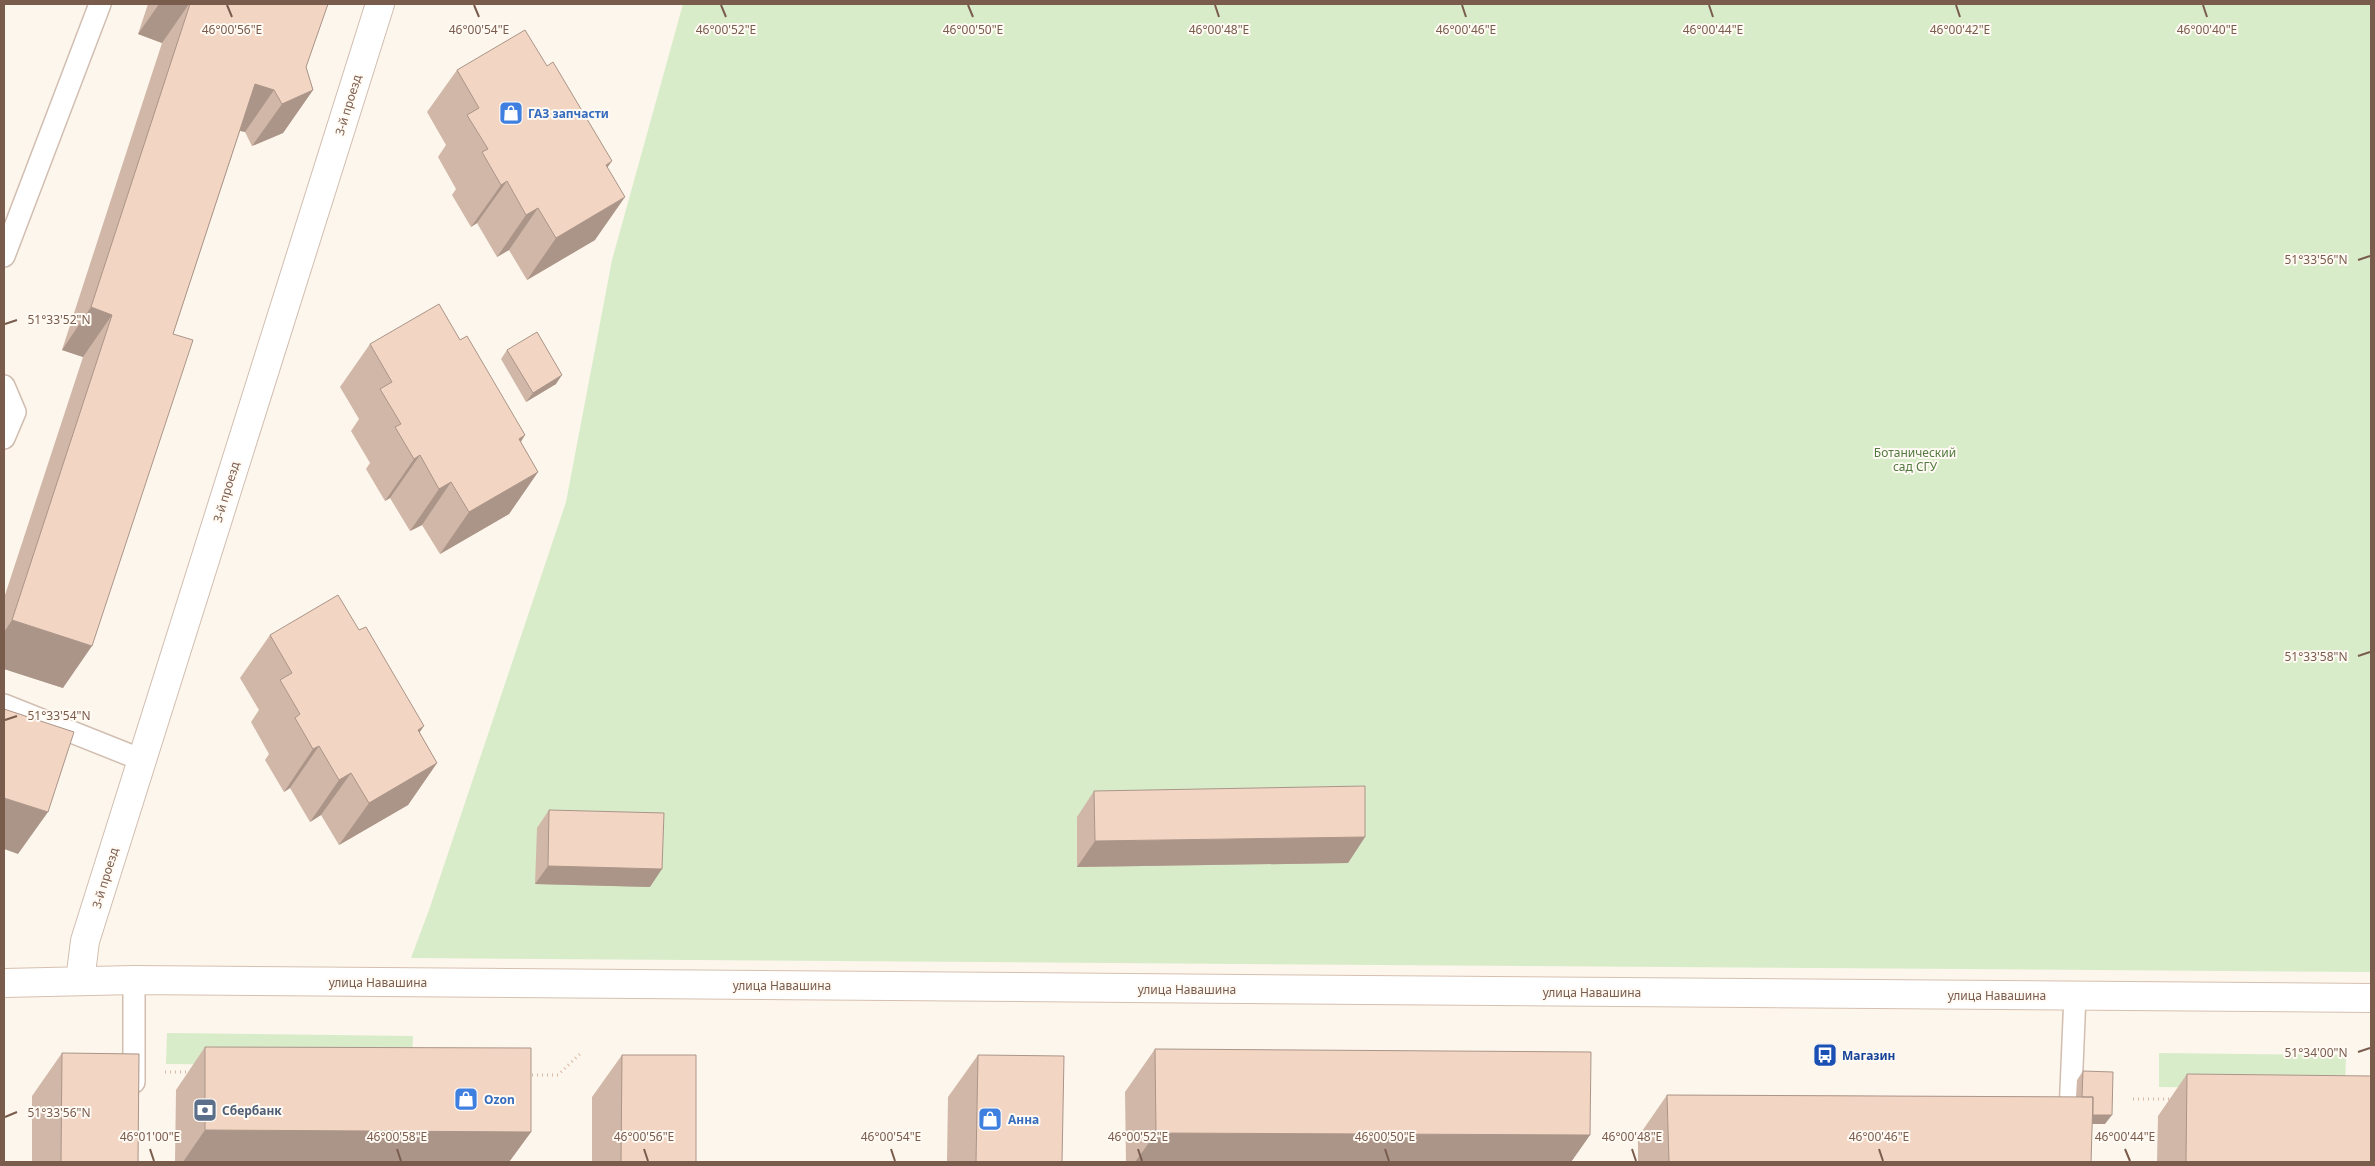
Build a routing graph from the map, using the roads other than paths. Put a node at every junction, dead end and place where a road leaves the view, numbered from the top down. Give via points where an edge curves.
1 (100, 4) edge
2 (380, 4) edge
3 (4, 256) edge
4 (4, 386) edge
5 (4, 438) edge
6 (4, 705) edge
7 (142, 760) junction
8 (134, 980) junction
9 (80, 981) junction
10 (4, 983) edge
11 (2075, 995) junction
12 (2371, 998) edge
13 (135, 1106) edge
14 (2068, 1162) edge

1 - 3 lane
2 - 7 main road, 3-й проезд
4 - 5 lane via 15,412
6 - 7 lane
7 - 9 main road, 3-й проезд via 85,941
8 - 9 main road, улица Навашина
8 - 11 main road, улица Навашина
8 - 13 lane
9 - 10 main road, улица Навашина
11 - 12 main road, улица Навашина
11 - 14 lane

